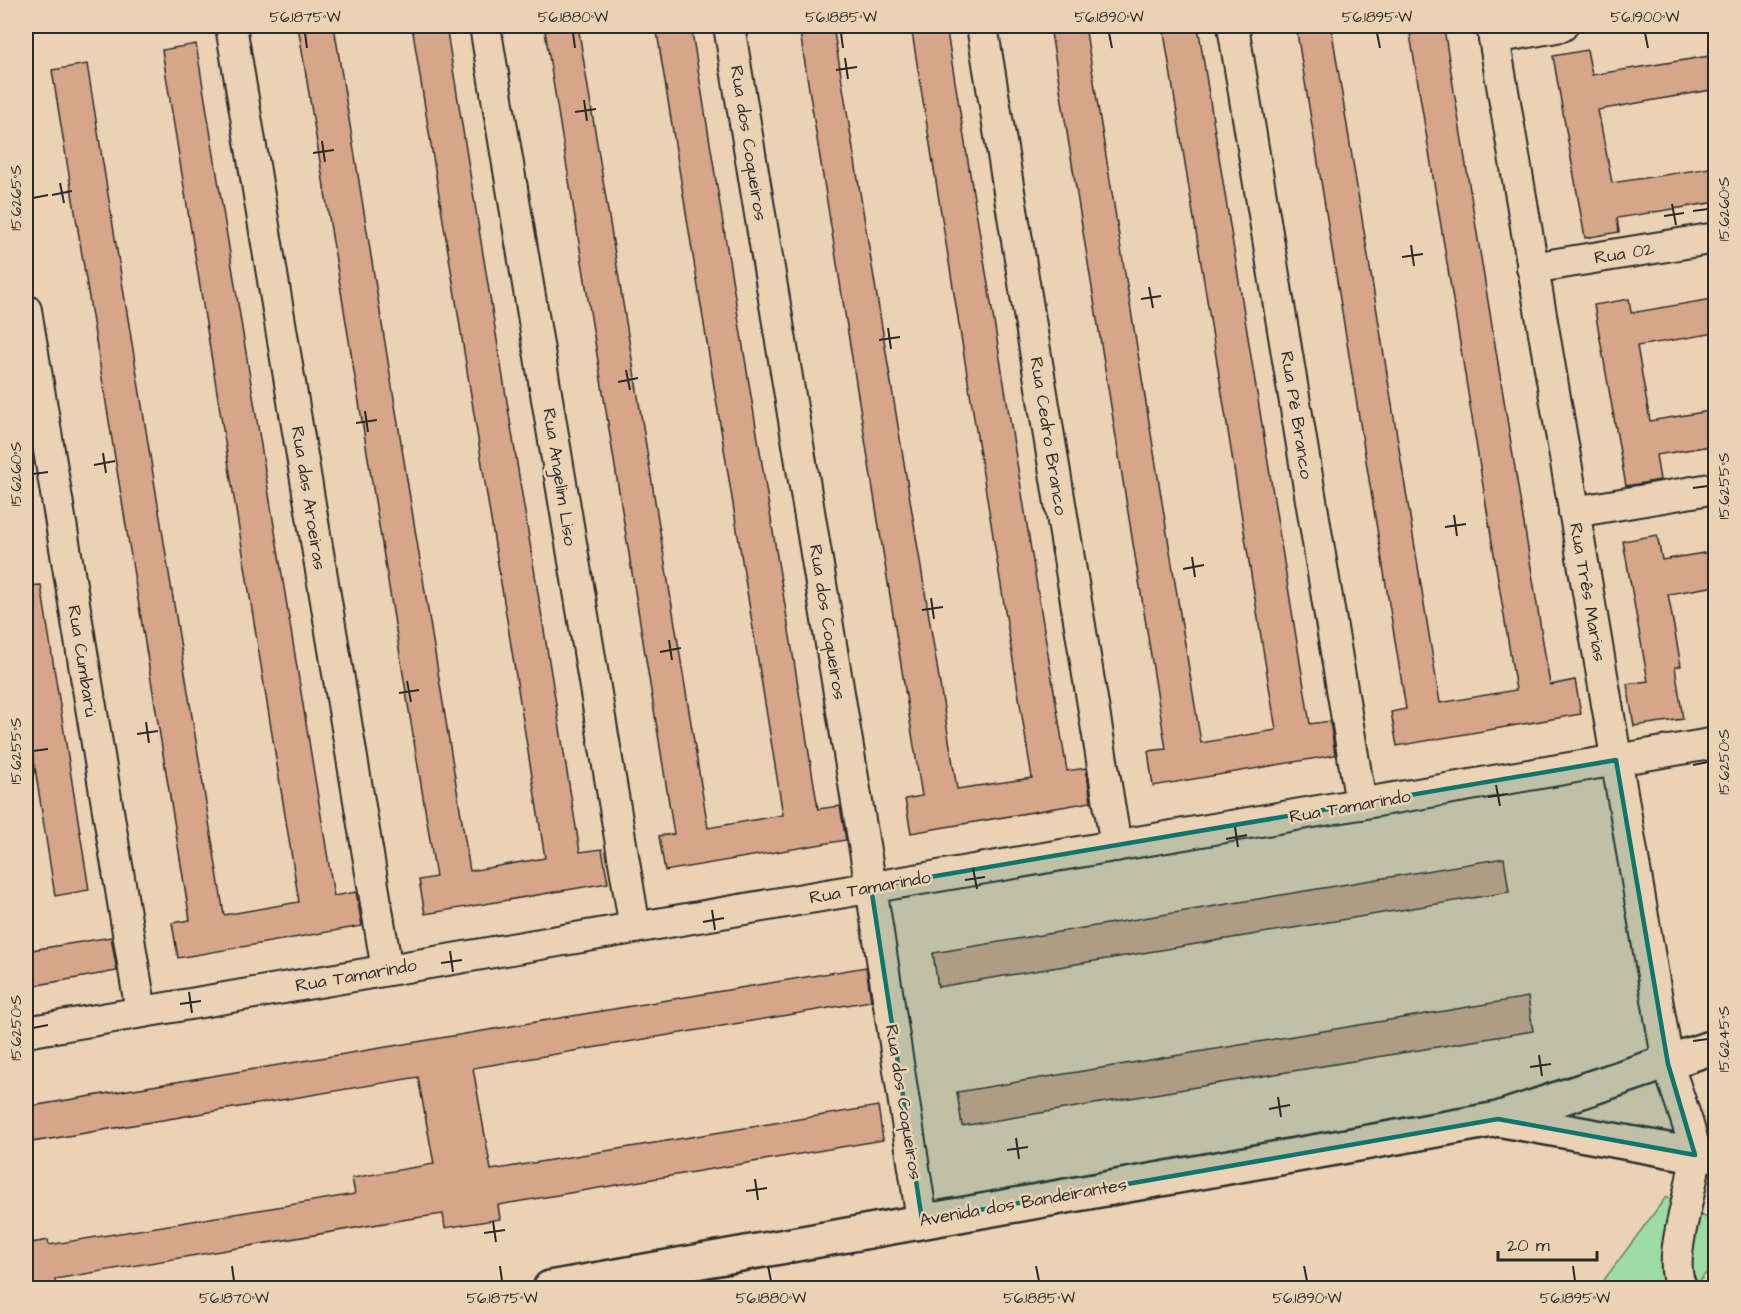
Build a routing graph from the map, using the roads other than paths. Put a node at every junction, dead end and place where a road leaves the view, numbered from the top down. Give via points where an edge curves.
1 (231, 26) edge
2 (485, 26) edge
3 (729, 26) edge
4 (982, 26) edge
5 (1233, 26) edge
6 (1562, 26) edge
7 (1493, 32) edge
8 (1716, 238) edge
9 (1532, 268) junction
10 (26, 310) edge
11 (1716, 488) edge
12 (1574, 512) junction
13 (1716, 743) edge
14 (1616, 760) junction
15 (1361, 804) junction
16 (1116, 846) junction
17 (871, 887) junction
18 (635, 928) junction
19 (387, 970) junction
20 (141, 1012) junction
21 (26, 1032) edge
22 (1716, 1046) edge
23 (1668, 1064) junction
24 (1498, 1119) junction
25 (1706, 1155) edge
26 (922, 1220) junction
27 (549, 1288) edge
28 (1682, 1288) edge

1 - 19 street, Rua das Aroeiras
2 - 18 street, Rua Angelim Liso
3 - 17 street, Rua dos Coqueiros
4 - 16 street, Rua Cedro Branco
5 - 15 street, Rua Pé Branco
6 - 7 street
7 - 9 street, Rua Três Marias
8 - 9 street, Rua 02
9 - 12 street, Rua Três Marias
10 - 20 street, Rua Cumbarú
11 - 12 street
12 - 14 street, Rua Três Marias
13 - 14 street, Rua Tamarindo
14 - 15 street, Rua Tamarindo
14 - 23 street, Rua Três Marias
15 - 16 street, Rua Tamarindo
16 - 17 street, Rua Tamarindo
17 - 18 street, Rua Tamarindo
17 - 26 street, Rua dos Coqueiros
18 - 19 street, Rua Tamarindo
19 - 20 street, Rua Tamarindo
20 - 21 street, Rua Tamarindo
22 - 23 street, Avenida dos Bandeirantes
23 - 24 street, Avenida dos Bandeirantes
23 - 25 street, Rua Três Marias
24 - 25 street, Avenida dos Bandeirantes
24 - 26 street, Avenida dos Bandeirantes
25 - 28 street via 1678,1257 1678,1282
26 - 27 street, Avenida dos Bandeirantes

